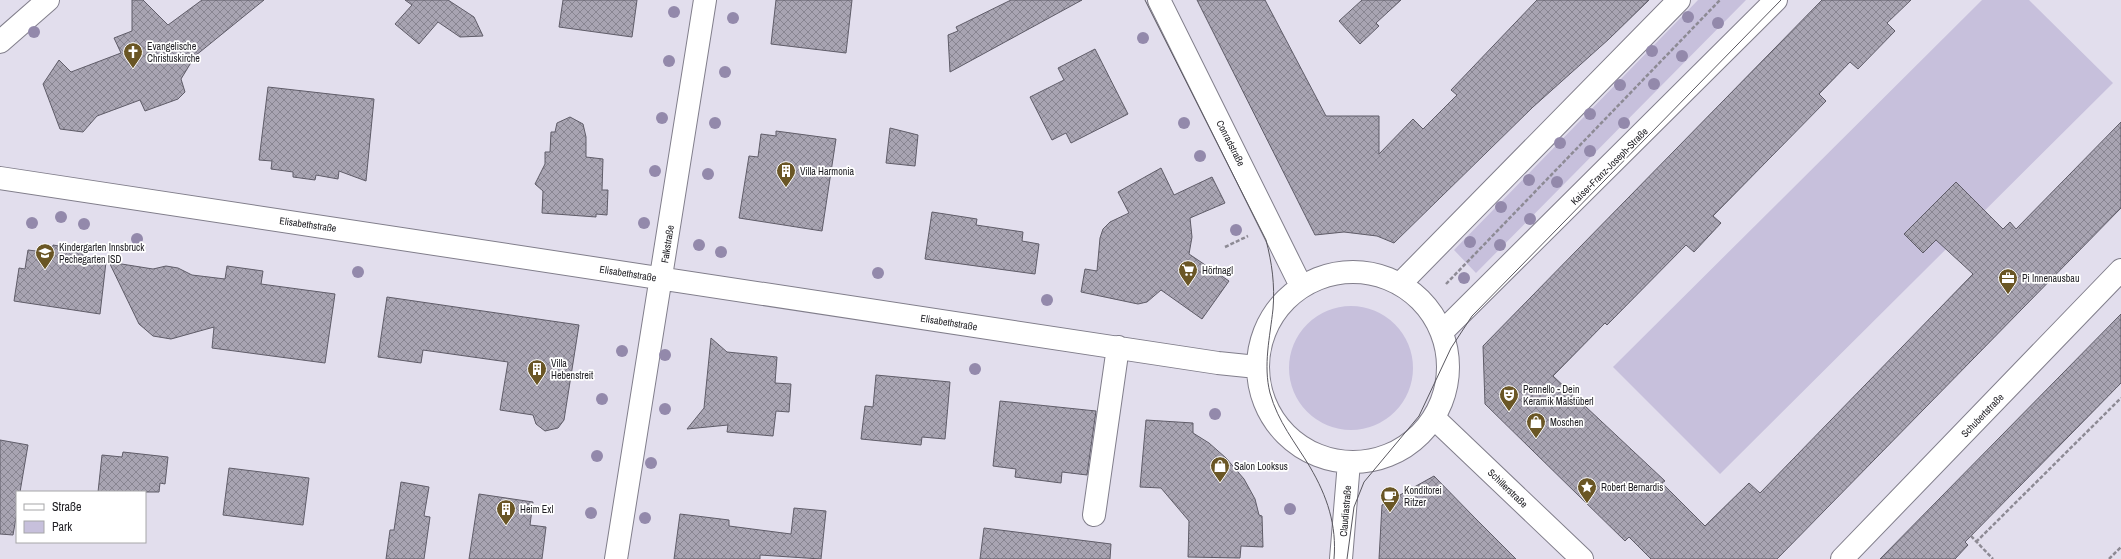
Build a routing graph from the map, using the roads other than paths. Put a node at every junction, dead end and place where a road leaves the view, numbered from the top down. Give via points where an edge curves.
1 (48, 0) edge
2 (705, 0) edge
3 (1159, 0) edge
4 (1678, 0) edge
5 (1776, 0) edge
6 (0, 42) edge
7 (0, 178) edge
8 (2121, 270) edge
9 (662, 278) junction
10 (1400, 284) junction
11 (1301, 286) junction
12 (1442, 332) junction
13 (1118, 347) junction
14 (1257, 367) junction
15 (1434, 418) junction
16 (1349, 462) junction
17 (1094, 515) dead end
18 (616, 559) edge
19 (1341, 559) edge
20 (1582, 559) edge
21 (1842, 559) edge

1 - 6 street
2 - 9 street, Falkstraße
3 - 11 street, Conradstraße
4 - 10 street
5 - 12 street, Kaiser-Franz-Joseph-Straße
7 - 9 street, Elisabethstraße
8 - 21 street, Schubertstraße
9 - 13 street, Elisabethstraße
9 - 18 street, Falkstraße
10 - 11 street via 1376,274 1350,271 1324,276
10 - 12 street via 1425,305
11 - 14 street via 1282,302 1268,324 1260,343
12 - 15 street via 1448,378 1443,399
13 - 14 street, Elisabethstraße
13 - 17 street
14 - 16 street via 1260,391 1269,414 1283,433 1302,448 1319,456
15 - 16 street via 1421,434 1405,447 1374,460
15 - 20 street, Schillerstraße
16 - 19 street, Claudiastraße

